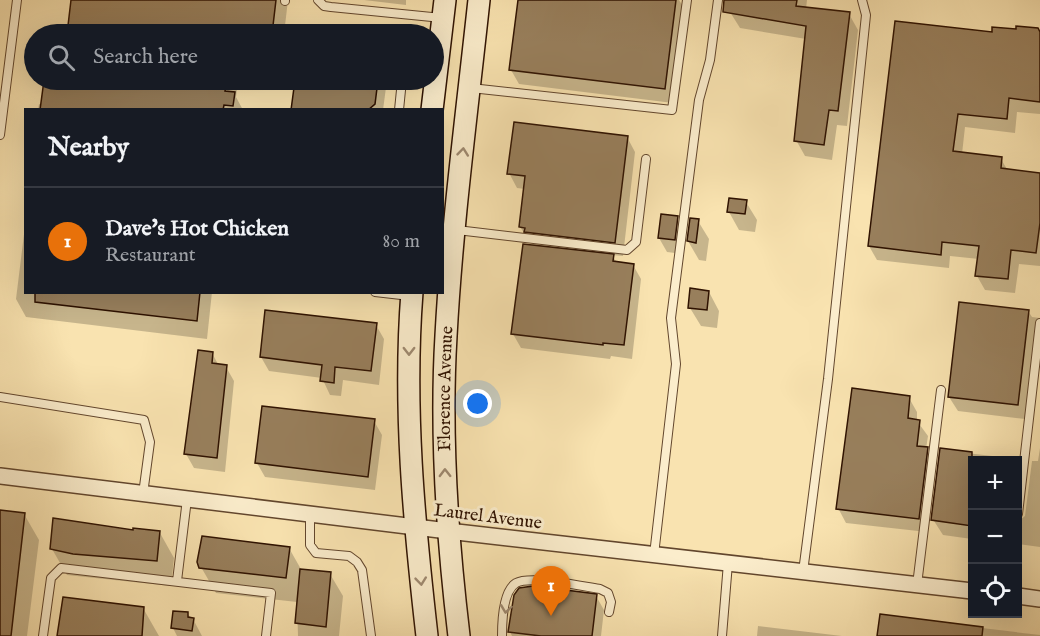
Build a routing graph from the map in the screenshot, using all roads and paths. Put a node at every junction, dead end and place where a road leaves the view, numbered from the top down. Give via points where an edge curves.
1 (17, 0) edge
2 (318, 0) edge
3 (479, 0) edge
4 (687, 0) edge
5 (718, 0) edge
6 (862, 0) edge
7 (444, 9) edge
8 (442, 24) edge
9 (469, 88) junction
10 (401, 90) edge
11 (434, 90) edge
12 (399, 108) edge
13 (432, 108) edge
14 (0, 135) edge
15 (646, 159) dead end
16 (455, 230) junction
17 (412, 295) edge
18 (1040, 323) edge
19 (941, 390) dead end
20 (0, 397) edge
21 (0, 476) edge
22 (143, 494) junction
23 (187, 499) junction
24 (1017, 510) edge
25 (310, 514) junction
26 (415, 527) junction
27 (448, 531) junction
28 (654, 555) junction
29 (728, 563) junction
30 (803, 572) junction
31 (177, 581) junction
32 (917, 585) junction
33 (968, 591) edge
34 (1022, 597) edge
35 (1040, 599) edge
36 (609, 612) dead end
37 (43, 636) edge
38 (266, 636) edge
39 (371, 636) edge
40 (427, 636) edge
41 (459, 636) edge
42 (502, 636) edge
43 (722, 636) edge

1 - 14 lane
2 - 7 lane via 331,7
3 - 9 main road, Florence Avenue
4 - 9 lane via 672,110
5 - 28 lane via 710,60 699,100 671,318 676,364
6 - 30 lane via 866,15 828,379
7 - 8 main road
16 -> 9 main road, Florence Avenue
10 - 12 lane
11 - 13 main road
15 - 16 lane via 636,242 627,250
27 -> 16 main road, Florence Avenue via 445,375
17 -> 26 main road, Florence Avenue via 410,399
18 - 24 lane
19 - 32 lane
20 - 22 lane via 144,420 150,442
21 - 22 street, Laurel Avenue
22 - 23 street, Laurel Avenue
23 - 25 street, Laurel Avenue
23 - 31 lane
25 - 26 street, Laurel Avenue
25 - 39 lane via 310,545 316,553 349,556 362,570
26 - 27 street, Laurel Avenue
26 -> 40 main road, Florence Avenue
27 - 28 street, Laurel Avenue
27 - 41 main road, Florence Avenue
28 - 29 street, Laurel Avenue
29 - 30 street, Laurel Avenue
29 - 43 lane
30 - 32 street, Laurel Avenue
31 - 37 lane via 61,568 51,578
31 - 38 lane via 271,592
32 - 33 street, Laurel Avenue
34 - 35 street
36 -> 42 lane via 608,593 600,589 527,580 516,583 508,592

